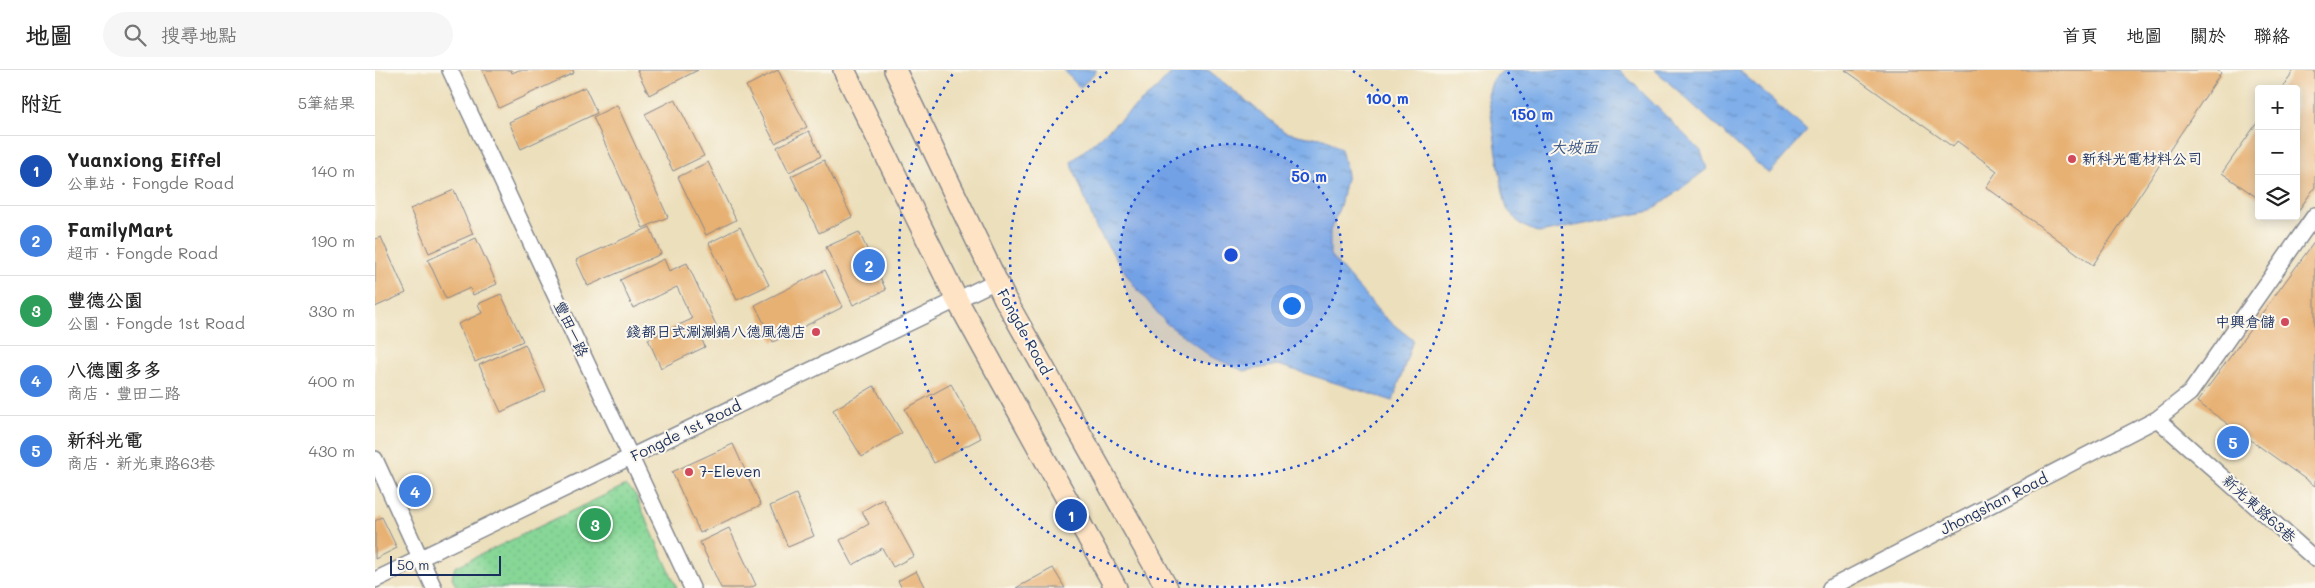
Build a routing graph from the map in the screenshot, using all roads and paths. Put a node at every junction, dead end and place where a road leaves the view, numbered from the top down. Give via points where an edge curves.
1 (450, 70) edge
2 (844, 70) edge
3 (895, 70) edge
4 (2315, 215) edge
5 (996, 281) junction
6 (957, 300) junction
7 (2157, 419) junction
8 (631, 457) junction
9 (375, 459) edge
10 (421, 559) junction
11 (2315, 560) edge
12 (375, 580) edge
13 (434, 588) edge
14 (692, 588) edge
15 (1116, 588) edge
16 (1167, 588) edge
17 (1830, 588) edge

1 - 8 street, 豐田一路
2 - 6 main road
3 - 5 main road, Fongde Road
4 - 7 street, Jhongshan Road via 2190,392
5 - 6 street, Fongde 1st Road
5 - 16 main road, Fongde Road
6 - 8 street, Fongde 1st Road
6 - 15 main road
7 - 11 street, 新光東路63巷
7 - 17 street, Jhongshan Road
8 - 10 street, Fongde 1st Road
8 - 14 street, 豐田一路
9 - 10 street
10 - 12 street, Fongde 1st Road
10 - 13 street

